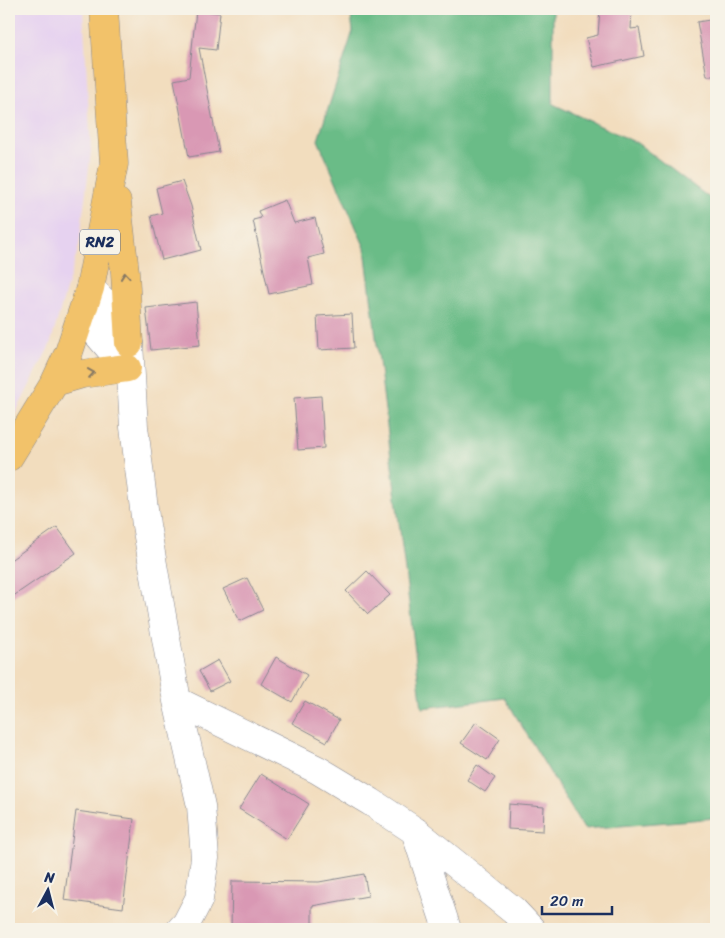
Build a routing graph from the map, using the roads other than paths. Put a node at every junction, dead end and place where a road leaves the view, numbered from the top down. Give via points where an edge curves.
1 (104, 9) edge
2 (114, 164) junction
3 (90, 288) junction
4 (82, 316) junction
5 (129, 361) junction
6 (55, 382) junction
7 (9, 457) edge
8 (177, 701) junction
9 (415, 831) junction
10 (185, 928) edge
11 (447, 929) edge
12 (531, 929) edge

1 - 2 highway, RN2
2 - 3 highway, RN2
5 -> 2 highway via 125,272
3 - 4 highway, RN2
3 - 5 street via 122,325
4 - 5 street
4 - 6 highway, RN2
6 -> 5 highway
5 - 8 street via 146,525
6 - 7 highway, RN2
8 - 9 street via 318,770
8 - 10 street via 201,806 205,858 199,899
9 - 11 street
9 - 12 street via 514,911

